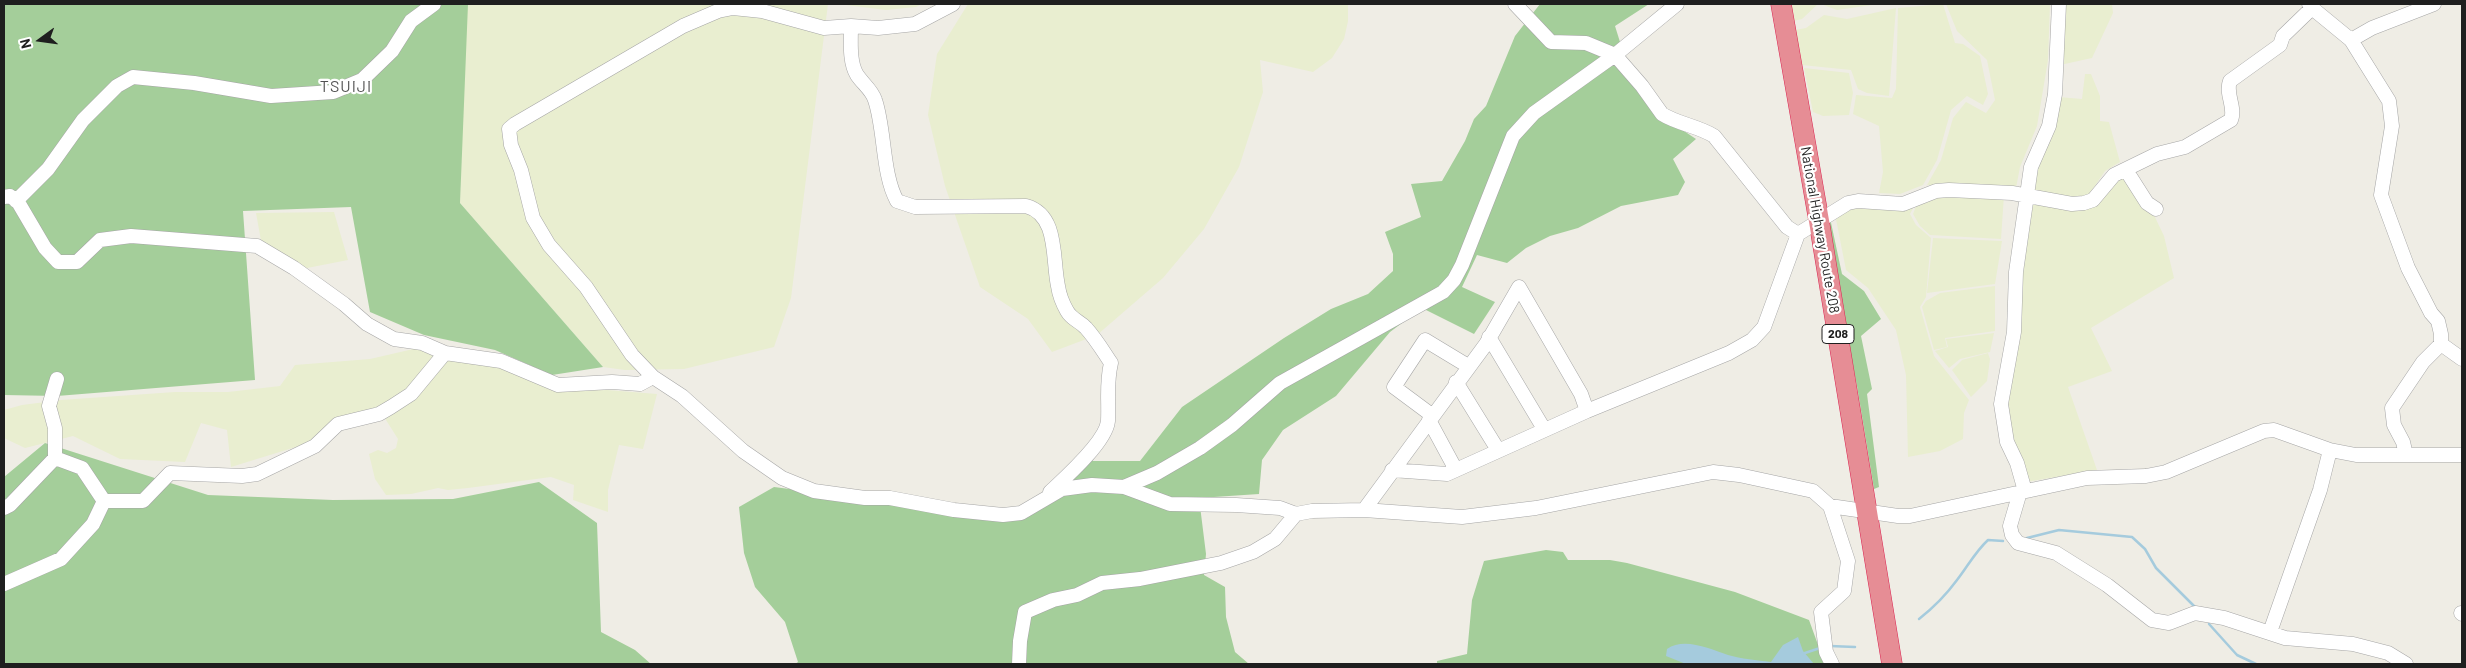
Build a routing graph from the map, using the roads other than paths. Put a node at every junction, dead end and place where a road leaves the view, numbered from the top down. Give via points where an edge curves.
1 (434, 4) edge
2 (953, 4) edge
3 (1515, 4) edge
4 (1677, 4) edge
5 (1781, 4) edge
6 (2059, 4) edge
7 (2434, 4) edge
8 (2310, 6) edge
9 (851, 26) junction
10 (2351, 40) junction
11 (1615, 55) junction
12 (2126, 170) junction
13 (2026, 196) junction
14 (10, 199) edge
15 (2156, 209) dead end
16 (1819, 221) junction
17 (1798, 234) junction
18 (1489, 336) junction
19 (2441, 344) junction
20 (445, 353) junction
21 (2462, 359) edge
22 (1468, 366) junction
23 (654, 377) junction
24 (58, 379) dead end
25 (1456, 382) junction
26 (1586, 411) junction
27 (1431, 418) junction
28 (1544, 429) junction
29 (1498, 450) junction
30 (2330, 450) junction
31 (2406, 455) junction
32 (2462, 455) edge
33 (55, 458) junction
34 (1392, 470) junction
35 (1456, 470) junction
36 (1124, 487) junction
37 (2023, 492) junction
38 (104, 501) junction
39 (1033, 506) junction
40 (1830, 506) junction
41 (4, 508) edge
42 (1364, 510) junction
43 (1868, 511) junction
44 (1296, 514) junction
45 (4, 584) edge
46 (2270, 632) junction
47 (1828, 653) edge
48 (1019, 664) edge
49 (1892, 664) edge
50 (2406, 664) edge

1 - 14 street via 411,21 392,51 362,80 333,92 272,96 133,77 104,98 83,120 48,169
2 - 9 street via 915,24 878,28
3 - 11 street via 1551,42 1586,43
4 - 11 street
5 - 16 highway, National Highway Route 208 / 208
6 - 13 street via 2055,94 2049,126 2031,167
7 - 10 street via 2372,28
8 - 10 street
8 - 12 street via 2283,36 2280,45 2230,81 2228,88 2234,114 2231,120 2185,147 2157,154
9 - 23 street via 824,28 762,11 733,8 718,11 683,26 509,129 533,218 548,245 586,287 632,355
9 - 39 street via 856,74 875,100 897,201 915,207 1026,206 1036,209 1048,226 1056,258 1058,286 1067,310 1074,321 1085,327 1111,363 1106,394 1108,423 1084,460
10 - 19 street via 2389,101 2392,126 2381,195 2408,268 2438,321
11 - 17 street via 1662,114 1714,136 1787,226
11 - 36 street via 1534,113 1513,136 1462,265 1443,292 1280,383 1200,448 1157,473
12 - 13 street via 2114,176 2096,197 2084,203
12 - 15 street via 2147,203
13 - 16 street via 1936,191 1903,204 1848,203
13 - 37 street via 2016,272 2014,332 2001,404 2007,442 2017,462
14 - 20 street via 28,215 45,248 58,262 77,262 100,240 131,236 257,246 294,268 367,324 394,338 422,343
16 - 17 street
16 - 43 highway, National Highway Route 208 / 208
17 - 26 street via 1764,327 1752,340 1729,353
18 - 22 street
18 - 26 street via 1519,287 1581,394
18 - 28 street
19 - 21 street
19 - 31 street via 2423,362 2392,408 2394,425
20 - 23 street via 501,361 558,385 640,384
20 - 38 street via 410,394 392,407 379,414 338,424 315,446 257,474 170,474 143,501
22 - 25 street
22 - 27 street via 1424,340 1394,387
23 - 39 street via 682,396 743,451 782,478 814,491 890,498 1003,515 1021,513
24 - 33 street via 49,406 55,428
25 - 27 street
25 - 29 street
26 - 28 street
27 - 34 street
27 - 35 street
28 - 29 street
29 - 35 street
30 - 31 street via 2356,455
30 - 37 street via 2274,430 2264,431 2166,472 2087,478
30 - 46 street via 2320,490
31 - 32 street
33 - 38 street via 82,468
33 - 41 street
34 - 35 street via 1446,474
34 - 42 street
36 - 39 street via 1092,485 1062,490
36 - 44 street via 1170,504 1236,504 1280,508
37 - 43 street via 1910,516
37 - 46 street via 2010,526 2018,543 2056,553 2107,585 2152,620 2169,623 2195,613
38 - 45 street via 93,524 61,559
40 - 42 street via 1813,491 1713,472 1489,516
40 - 43 street
40 - 47 street via 1848,561 1844,591 1821,612
42 - 44 street
43 - 49 highway, National Highway Route 208 / 208
44 - 48 street via 1275,539 1253,552 1221,563 1102,583 1025,612
46 - 50 street via 2304,641 2353,644 2388,653

